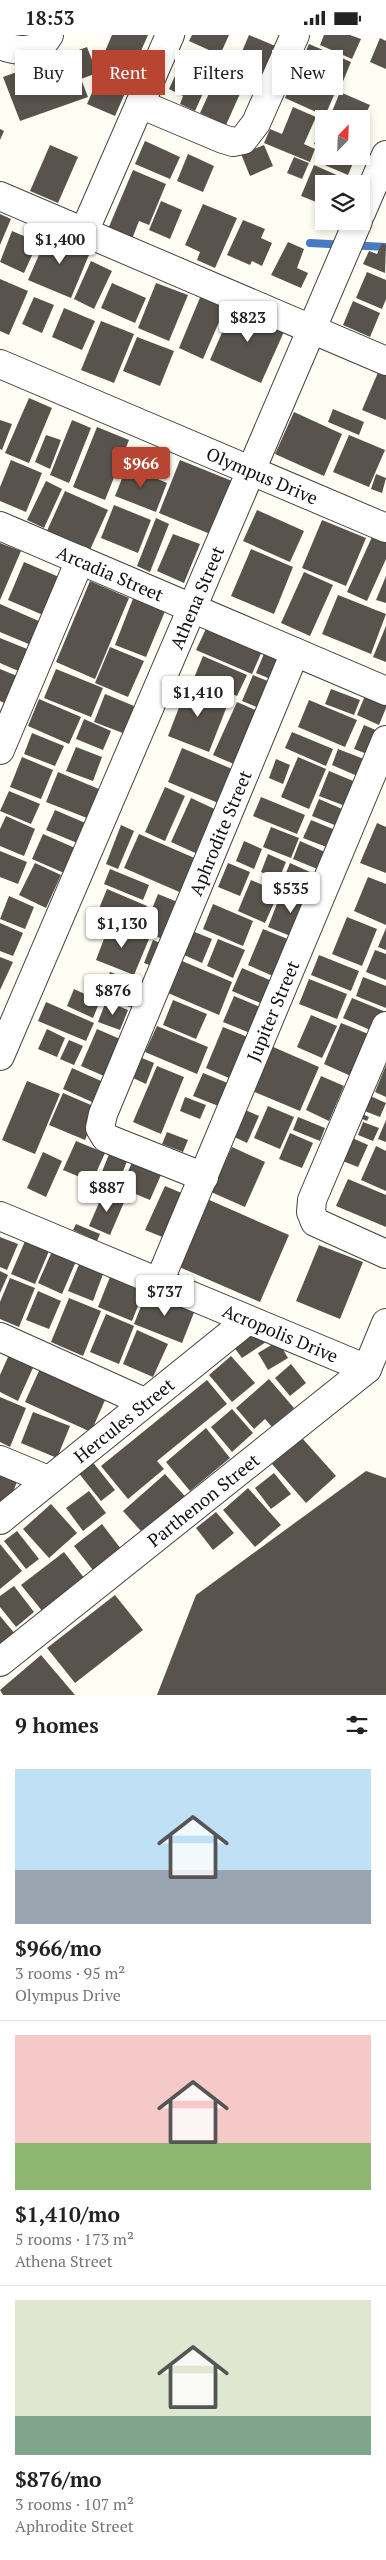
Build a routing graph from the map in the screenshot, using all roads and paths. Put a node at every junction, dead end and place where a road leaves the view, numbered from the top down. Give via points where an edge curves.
1 (49, 35) edge
2 (170, 35) edge
3 (294, 35) edge
4 (0, 45) edge
5 (140, 104) junction
6 (386, 155) edge
7 (370, 192) edge
8 (0, 196) edge
9 (354, 230) edge
10 (84, 232) junction
11 (312, 329) junction
12 (386, 361) edge
13 (0, 363) edge
14 (251, 471) junction
15 (0, 526) edge
16 (386, 528) edge
17 (80, 560) junction
18 (192, 609) junction
19 (296, 652) junction
20 (386, 691) edge
21 (386, 740) edge
22 (0, 750) edge
23 (386, 1026) edge
24 (0, 1056) edge
25 (204, 1177) junction
26 (0, 1216) edge
27 (386, 1254) edge
28 (159, 1282) junction
29 (248, 1320) junction
30 (386, 1323) edge
31 (0, 1337) edge
32 (366, 1369) junction
33 (144, 1402) junction
34 (0, 1460) edge
35 (48, 1480) junction
36 (0, 1520) edge
37 (0, 1662) edge

1 - 4 street via 43,44 33,49 22,51
2 - 5 street
3 - 5 street via 256,123 243,140 223,139
5 - 10 street
6 - 7 street
8 - 10 street
9 - 11 street, Athena Street
10 - 11 street
11 - 12 street
11 - 14 street, Athena Street
13 - 14 street, Olympus Drive
14 - 16 street, Olympus Drive
14 - 18 street, Athena Street
15 - 17 street, Arcadia Street
17 - 18 street, Arcadia Street
17 - 22 street
18 - 19 street, Arcadia Street
18 - 24 street, Athena Street
19 - 20 street, Arcadia Street
19 - 25 street, Aphrodite Street via 100,1128 106,1138
21 - 25 street, Jupiter Street
23 - 27 street via 312,1199 311,1211 315,1222
25 - 28 street, Jupiter Street
26 - 28 street, Acropolis Drive
28 - 29 street, Acropolis Drive
29 - 32 street, Acropolis Drive
29 - 33 street, Hercules Street
30 - 32 street, Parthenon Street
31 - 33 street
32 - 37 street, Parthenon Street
33 - 35 street, Hercules Street
34 - 35 street
35 - 36 street, Hercules Street

